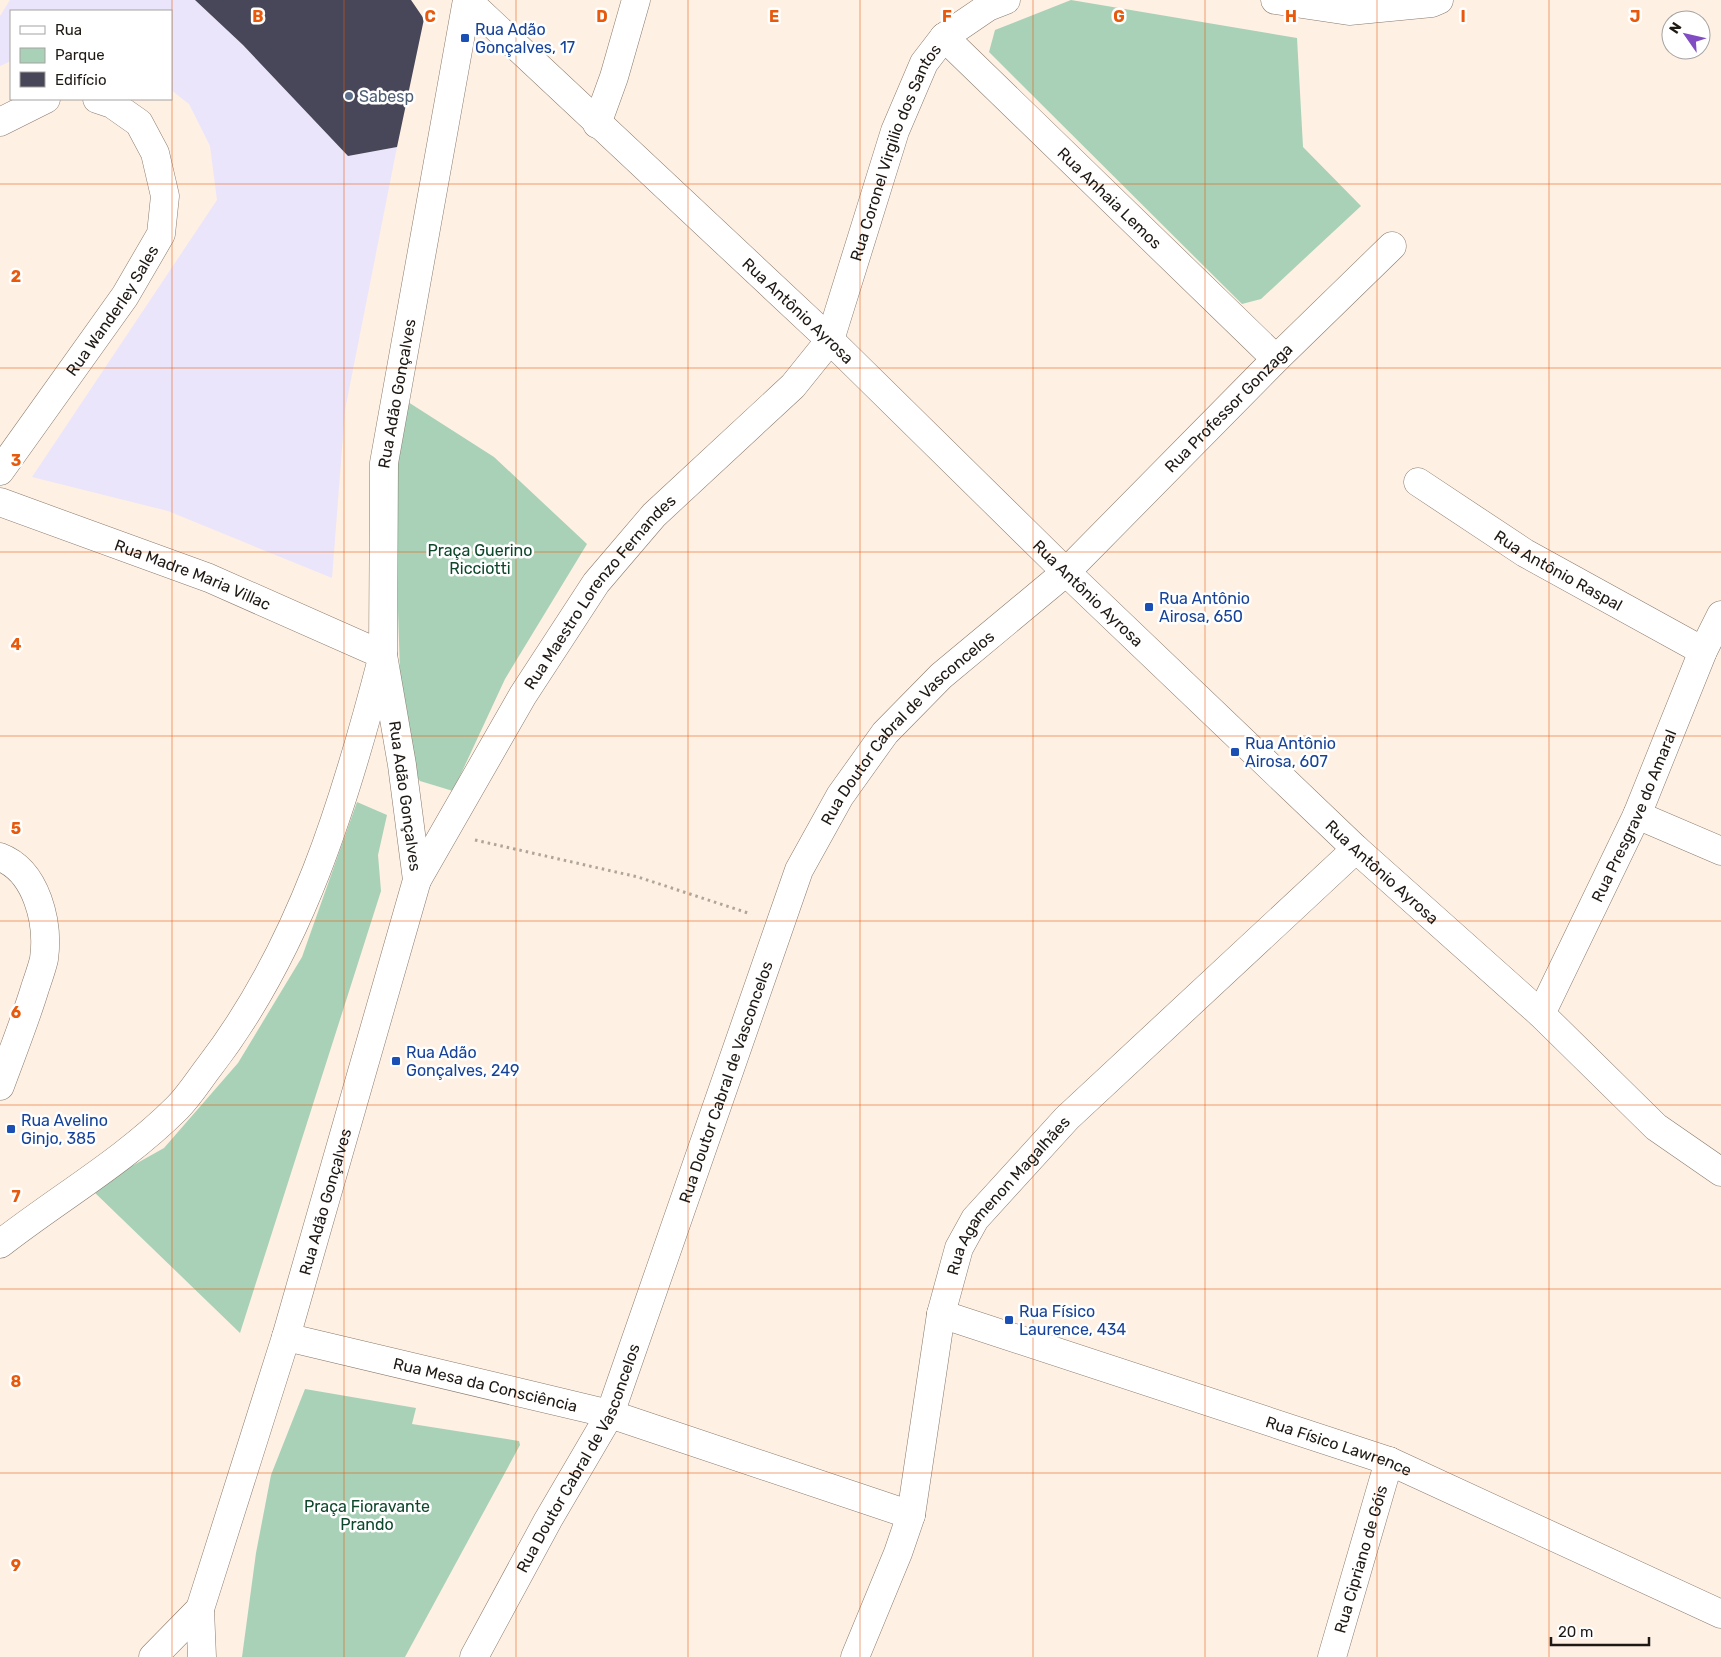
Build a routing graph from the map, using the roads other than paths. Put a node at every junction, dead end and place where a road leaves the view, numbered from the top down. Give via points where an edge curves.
1 (467, 0) edge
2 (636, 0) edge
3 (1006, 0) edge
4 (1275, 0) edge
5 (1439, 0) edge
6 (1348, 6) edge
7 (944, 37) junction
8 (44, 100) edge
9 (100, 100) edge
10 (0, 122) edge
11 (597, 124) junction
12 (1392, 246) dead end
13 (830, 340) junction
14 (1276, 359) junction
15 (0, 471) edge
16 (1418, 482) dead end
17 (0, 502) edge
18 (1066, 572) junction
19 (1721, 615) edge
20 (1703, 651) junction
21 (383, 655) junction
22 (1637, 815) junction
23 (1356, 849) junction
24 (1721, 851) edge
25 (3, 862) edge
26 (417, 880) junction
27 (1541, 1014) junction
28 (0, 1086) edge
29 (1721, 1172) edge
30 (0, 1244) edge
31 (941, 1314) junction
32 (286, 1337) junction
33 (610, 1414) junction
34 (1389, 1461) junction
35 (911, 1515) junction
36 (200, 1609) junction
37 (1721, 1614) edge
38 (153, 1657) edge
39 (202, 1657) edge
40 (474, 1657) edge
41 (855, 1657) edge
42 (1332, 1657) edge

1 - 11 street, Rua Antônio Ayrosa
1 - 21 street, Rua Adão Gonçalves via 384,463
2 - 11 street
3 - 7 street, Rua Coronel Virgilio dos Santos via 988,7
4 - 6 street
5 - 6 street via 1432,3
7 - 13 street, Rua Coronel Virgilio dos Santos via 924,62 895,131
7 - 14 street, Rua Anhaia Lemos
8 - 10 street
9 - 15 street, Rua Wanderley Sales via 112,104 139,124 155,153 165,196 161,234 125,296
11 - 13 street, Rua Antônio Ayrosa
12 - 14 street, Rua Professor Gonzaga
13 - 18 street, Rua Antônio Ayrosa
13 - 26 street, Rua Maestro Lorenzo Fernandes via 793,386 654,515 596,583 523,695
14 - 18 street, Rua Professor Gonzaga
16 - 20 street, Rua Antônio Raspal via 1524,553
17 - 21 street, Rua Madre Maria Villac via 209,578
18 - 23 street, Rua Antônio Ayrosa
18 - 33 street, Rua Doutor Cabral de Vasconcelos via 941,676 885,733 840,796 799,870
19 - 20 street, Rua Presgrave do Amaral
20 - 22 street, Rua Presgrave do Amaral
21 - 26 street, Rua Adão Gonçalves
21 - 30 street via 362,738 318,863 289,936 236,1031 178,1108 119,1159
22 - 24 street
22 - 27 street, Rua Presgrave do Amaral
23 - 27 street, Rua Antônio Ayrosa
23 - 31 street, Rua Agamenon Magalhães via 1067,1118 975,1219 958,1248
25 - 28 street via 34,886 43,920 44,959
26 - 32 street, Rua Adão Gonçalves
27 - 29 street, Rua Antônio Ayrosa via 1656,1127
31 - 34 street, Rua Físico Lawrence
31 - 35 street, Rua Agamenon Magalhães
32 - 33 street, Rua Mesa da Consciência
32 - 36 street, Rua Adão Gonçalves
33 - 35 street, Rua Mesa da Consciência
33 - 40 street, Rua Doutor Cabral de Vasconcelos
34 - 37 street, Rua Físico Lawrence
34 - 42 street, Rua Cipriano de Góis
35 - 41 street, Rua Agamenon Magalhães
36 - 38 street
36 - 39 street, Rua Adão Gonçalves

